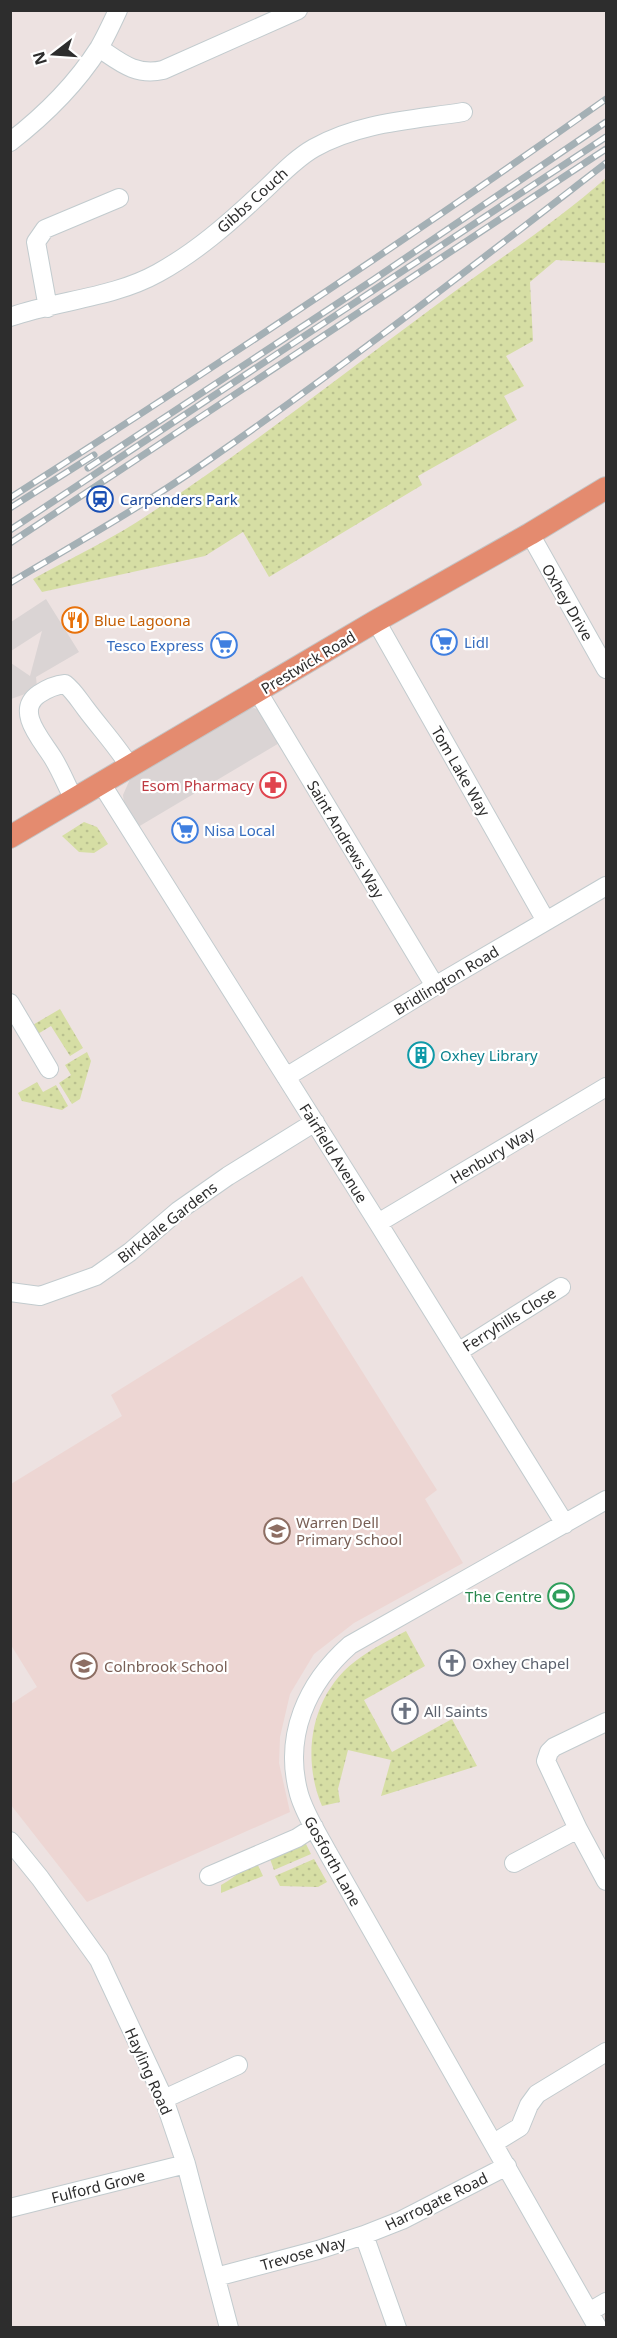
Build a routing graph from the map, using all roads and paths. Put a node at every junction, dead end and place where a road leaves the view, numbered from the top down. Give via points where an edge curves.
1 (298, 10) edge
2 (114, 12) edge
3 (99, 48) junction
4 (463, 112) dead end
5 (10, 142) edge
6 (119, 198) dead end
7 (48, 308) junction
8 (10, 317) edge
9 (606, 488) edge
10 (530, 534) junction
11 (376, 621) junction
12 (606, 669) edge
13 (258, 692) junction
14 (130, 766) junction
15 (101, 783) junction
16 (74, 800) junction
17 (10, 837) edge
18 (606, 886) edge
19 (546, 921) junction
20 (435, 986) junction
21 (10, 1003) edge
22 (49, 1069) dead end
23 (286, 1077) junction
24 (606, 1087) edge
25 (315, 1122) junction
26 (378, 1223) junction
27 (561, 1287) dead end
28 (10, 1292) edge
29 (458, 1352) junction
30 (606, 1500) edge
31 (565, 1524) junction
32 (606, 1722) edge
33 (314, 1827) junction
34 (578, 1829) junction
35 (10, 1841) edge
36 (514, 1863) dead end
37 (209, 1876) dead end
38 (606, 1881) edge
39 (606, 2052) edge
40 (238, 2065) dead end
41 (164, 2099) junction
42 (494, 2143) junction
43 (186, 2164) junction
44 (507, 2166) junction
45 (10, 2208) edge
46 (364, 2235) junction
47 (216, 2277) junction
48 (606, 2302) edge
49 (593, 2320) edge
50 (229, 2328) edge
51 (397, 2328) edge

1 - 3 street via 163,70 128,68
2 - 3 street
3 - 5 street via 60,98
4 - 7 street, Gibbs Couch via 367,127 332,139 293,163 232,220 157,274
6 - 7 street via 45,229 36,242
7 - 8 street, Gibbs Couch
9 - 10 main road, Prestwick Road
10 - 11 main road, Prestwick Road
10 - 12 street, Oxhey Drive
11 - 13 main road, Prestwick Road
11 - 19 street, Tom Lake Way
13 - 14 main road, Prestwick Road
13 - 20 street, Saint Andrews Way
14 - 15 main road, Prestwick Road
14 - 16 street via 72,689 65,684 54,685 38,694 28,708 30,721
15 - 16 main road, Prestwick Road
15 - 23 street, Fairfield Avenue
16 - 17 main road, Prestwick Road
18 - 19 street, Bridlington Road
19 - 20 street, Bridlington Road
20 - 23 street, Bridlington Road
21 - 22 street
23 - 25 street, Fairfield Avenue
24 - 26 street, Henbury Way
25 - 26 street, Fairfield Avenue
25 - 28 street, Birkdale Gardens via 178,1211 96,1276 40,1296
26 - 29 street, Fairfield Avenue
27 - 29 street, Ferryhills Close
29 - 31 street, Fairfield Avenue
30 - 31 street, Gosforth Lane
31 - 33 street, Gosforth Lane via 361,1637 325,1668 303,1706 295,1738 299,1795
32 - 34 street via 554,1747 547,1755 549,1771
33 - 37 street
33 - 42 street, Gosforth Lane
34 - 36 street
34 - 38 street
35 - 41 street, Hayling Road via 99,1960
39 - 42 street via 537,2094 520,2127
40 - 41 street
41 - 43 street, Hayling Road
42 - 44 street, Gosforth Lane
43 - 45 street, Fulford Grove
43 - 47 street, Hayling Road
44 - 46 street, Harrogate Road via 402,2220
44 - 49 street, Gosforth Lane
46 - 47 street, Trevose Way
46 - 51 street, Trevose Way
47 - 50 street, Hayling Road
48 - 49 street

